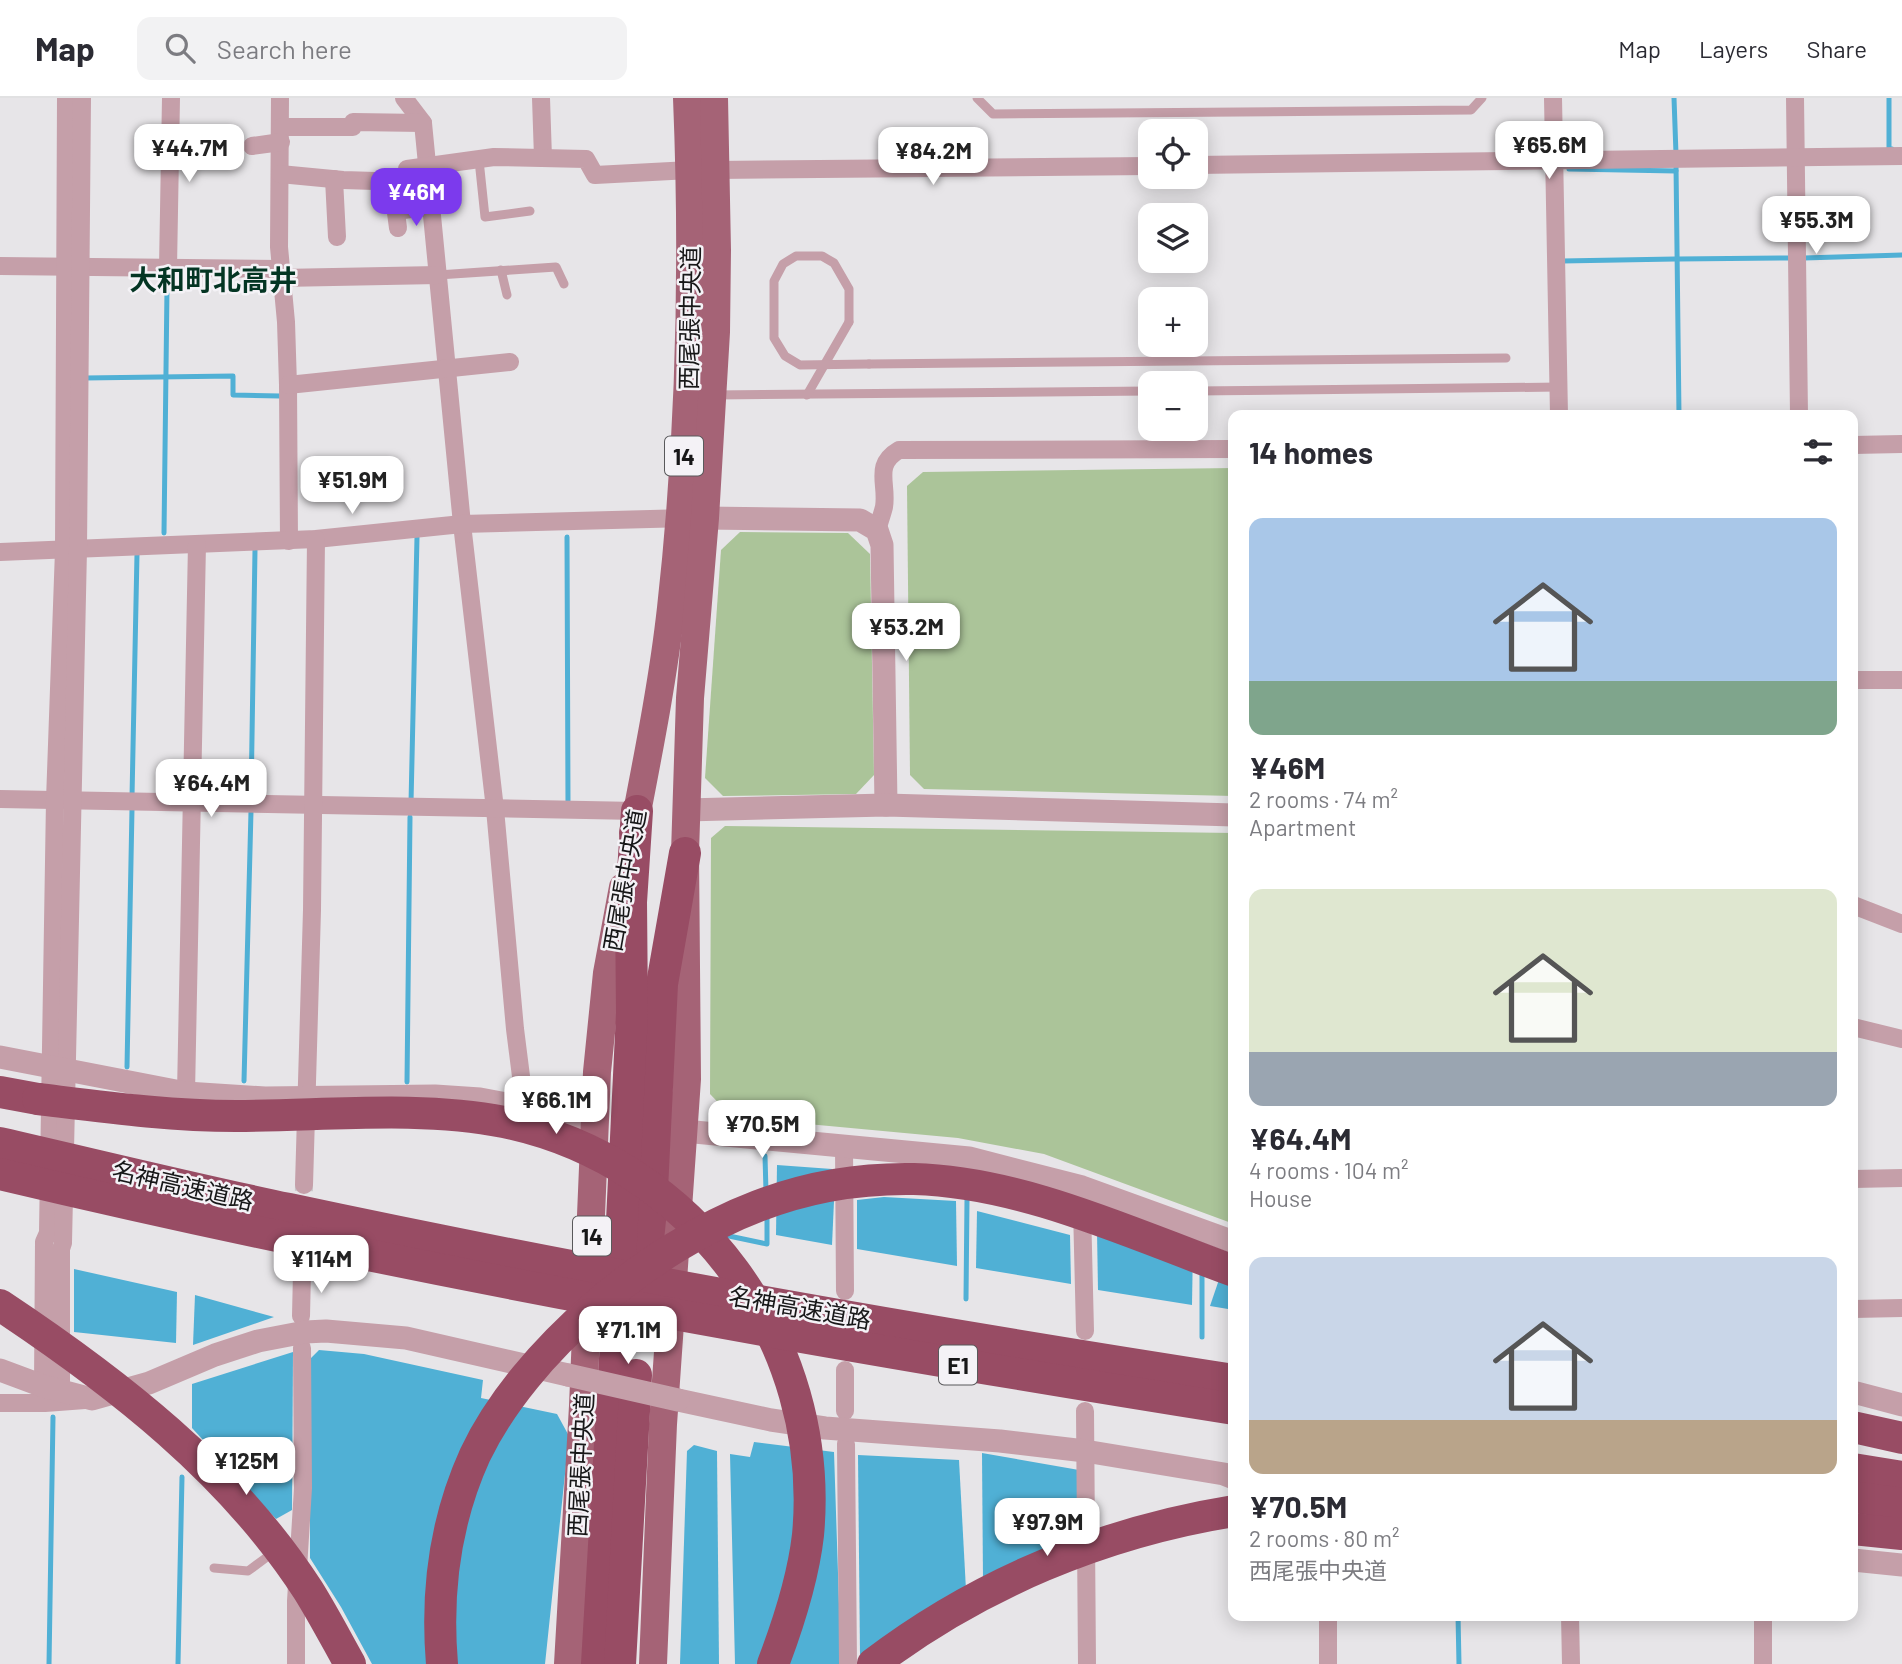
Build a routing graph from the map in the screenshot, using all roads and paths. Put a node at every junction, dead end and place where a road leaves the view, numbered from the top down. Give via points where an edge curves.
1 (66, 98) edge
2 (82, 98) edge
3 (171, 98) edge
4 (280, 98) edge
5 (404, 98) edge
6 (541, 98) edge
7 (687, 98) edge
8 (714, 98) edge
9 (977, 98) edge
10 (1482, 98) edge
11 (1553, 98) edge
12 (1795, 98) edge
13 (423, 123) junction
14 (281, 134) junction
15 (252, 146) dead end
16 (1902, 156) edge
17 (1796, 157) junction
18 (543, 158) junction
19 (480, 160) junction
20 (1554, 162) junction
21 (1208, 165) edge
22 (1138, 166) edge
23 (427, 167) junction
24 (703, 170) junction
25 (280, 174) junction
26 (334, 179) junction
27 (392, 182) junction
28 (431, 206) junction
29 (530, 211) dead end
30 (337, 237) dead end
31 (0, 266) edge
32 (73, 267) junction
33 (168, 268) junction
34 (501, 271) junction
35 (280, 274) junction
36 (438, 275) junction
37 (564, 284) dead end
38 (507, 296) dead end
39 (1506, 358) dead end
40 (510, 362) dead end
41 (447, 369) junction
42 (288, 385) junction
43 (1559, 387) junction
44 (1138, 391) edge
45 (1208, 391) edge
46 (807, 395) junction
47 (712, 396) junction
48 (1559, 410) edge
49 (1799, 410) edge
50 (1858, 444) edge
51 (1902, 444) edge
52 (1228, 449) edge
53 (693, 518) junction
54 (462, 524) junction
55 (877, 530) junction
56 (316, 539) junction
57 (289, 541) junction
58 (197, 544) junction
59 (71, 550) junction
60 (0, 552) edge
61 (1902, 680) edge
62 (1858, 681) edge
63 (0, 799) edge
64 (64, 801) junction
65 (192, 803) junction
66 (312, 805) junction
67 (886, 805) junction
68 (495, 809) junction
69 (686, 810) junction
70 (637, 811) junction
71 (1228, 815) edge
72 (685, 853) junction
73 (1858, 907) edge
74 (1902, 924) edge
75 (1858, 1028) edge
76 (1902, 1039) edge
77 (0, 1057) edge
78 (59, 1068) junction
79 (0, 1092) edge
80 (186, 1093) junction
81 (306, 1097) junction
82 (525, 1108) junction
83 (595, 1121) junction
84 (684, 1131) junction
85 (0, 1143) edge
86 (844, 1146) junction
87 (0, 1174) edge
88 (1902, 1178) edge
89 (1858, 1179) edge
90 (304, 1185) tunnel mouth
91 (1082, 1187) junction
92 (1228, 1240) edge
93 (1228, 1269) edge
94 (302, 1272) tunnel mouth
95 (845, 1291) dead end
96 (0, 1305) edge
97 (1902, 1308) edge
98 (1858, 1309) edge
99 (301, 1316) dead end
100 (1085, 1331) dead end
101 (302, 1348) dead end
102 (0, 1370) edge
103 (845, 1370) dead end
104 (1228, 1379) edge
105 (52, 1388) junction
106 (1858, 1393) edge
107 (92, 1399) junction
108 (0, 1403) edge
109 (1902, 1405) edge
110 (1228, 1408) edge
111 (845, 1411) dead end
112 (1085, 1411) dead end
113 (1858, 1428) edge
114 (1902, 1438) edge
115 (846, 1444) dead end
116 (1086, 1451) junction
117 (1858, 1470) edge
118 (1228, 1476) edge
119 (1902, 1477) edge
120 (1858, 1498) edge
121 (1902, 1504) edge
122 (1228, 1512) edge
123 (1228, 1528) edge
124 (1858, 1530) edge
125 (1902, 1534) edge
126 (1087, 1543) junction
127 (267, 1557) junction
128 (1858, 1561) edge
129 (1086, 1564) junction
130 (1902, 1565) edge
131 (214, 1568) dead end
132 (296, 1601) junction
133 (1328, 1621) edge
134 (1570, 1621) edge
135 (1763, 1621) edge
136 (296, 1664) edge
137 (336, 1664) edge
138 (350, 1664) edge
139 (442, 1664) edge
140 (568, 1664) edge
141 (597, 1664) edge
142 (620, 1664) edge
143 (653, 1664) edge
144 (773, 1664) edge
145 (848, 1664) edge
146 (864, 1664) edge
147 (873, 1664) edge
148 (892, 1664) edge
149 (1087, 1664) edge
150 (1328, 1664) edge
151 (1571, 1664) edge
152 (1763, 1664) edge

1 - 32 street
2 - 32 street
3 - 33 street
4 - 14 street
5 - 13 street
6 - 18 street
7 - 24 main road, 西尾張中央道 / 14
8 - 24 main road, 西尾張中央道 / 14
9 - 10 lane via 993,114 1471,110
11 - 20 street
12 - 17 street
13 - 14 street via 353,122 353,127
13 - 23 street
14 - 15 street
14 - 25 street
16 - 17 street
17 - 20 street
17 - 49 street
18 - 19 street
18 - 24 street via 586,159 595,175
19 - 23 street
19 - 29 lane via 485,217
20 - 21 street
20 - 43 street
22 - 24 street
23 - 27 street via 407,169 407,182
23 - 28 street
24 - 47 main road, 西尾張中央道 / 14 via 716,332
24 - 53 main road, 西尾張中央道 / 14 via 691,324
25 - 26 street
25 - 35 street
26 - 27 street
26 - 30 street
27 - 28 street via 397,219
28 - 36 street
31 - 32 street
32 - 33 street
32 - 59 street
33 - 35 street
34 - 36 lane
34 - 37 lane via 556,267
34 - 38 lane
35 - 36 street
35 - 42 street
36 - 41 street
39 - 46 lane, bridge via 869,364 800,365 785,356 774,338 774,281 783,264 796,256 822,256 834,262 849,289 849,322
40 - 41 street
41 - 42 street
41 - 54 street
42 - 57 street
43 - 45 lane
43 - 48 street
44 - 46 lane
46 - 47 lane
47 - 53 main road, 西尾張中央道 / 14
50 - 51 street
52 - 55 street via 899,450 883,465 884,506
53 - 54 street
53 - 55 street via 860,520
53 - 69 main road, 西尾張中央道 / 14
53 - 70 main road, 西尾張中央道 / 14 via 669,624
54 - 56 street
54 - 68 street
55 - 67 street via 883,545
56 - 57 street
56 - 66 street
57 - 58 street
58 - 59 street
58 - 65 street
59 - 60 street
59 - 64 street
61 - 62 street
63 - 64 street
64 - 65 street
64 - 78 street
65 - 66 street
65 - 80 street
66 - 68 street
66 - 81 street
67 - 69 street
67 - 71 street
68 - 70 street
68 - 82 street
69 - 72 main road, 西尾張中央道 / 14
70 - 83 main road, 西尾張中央道 / 14 via 607,973
70 - 141 highway via 631,902 632,1013
72 - 84 main road, 西尾張中央道 / 14 via 688,1027
72 - 142 highway via 660,1003
73 - 74 street
75 - 76 street
77 - 78 street
78 - 80 street
78 - 105 street via 63,1243
79 - 144 highway, bridge via 189,1115 410,1114 501,1122 562,1139 641,1179 691,1221 737,1275 772,1332 795,1391 809,1478 807,1536 794,1602
80 - 81 street
81 - 82 street via 446,1097
81 - 90 street
82 - 83 street
83 - 140 main road, 西尾張中央道 / 14
84 - 86 street
84 - 143 main road, 西尾張中央道 / 14 via 663,1424
85 - 104 highway, 名神高速道路 / E1, bridge via 463,1245
86 - 91 street via 969,1158
86 - 95 street
87 - 110 highway, 名神高速道路 / E1, bridge via 466,1276 909,1357
88 - 89 street
91 - 92 street
91 - 100 street
93 - 139 highway, bridge via 1034,1199 946,1181 850,1182 790,1196 730,1218 661,1257 597,1304 525,1378 490,1428 463,1486 445,1552
94 - 99 street
96 - 138 highway, bridge via 125,1395 208,1468 292,1568
97 - 98 street
101 - 132 street via 303,1488
102 - 105 street
103 - 111 street
105 - 107 street
106 - 109 street
107 - 108 street
107 - 116 street, bridge via 149,1383 258,1341 315,1331 352,1332 406,1338 771,1420
107 - 127 street via 129,1414 191,1467
112 - 116 street
113 - 114 highway
115 - 145 street
116 - 118 street
116 - 126 street
117 - 119 highway
120 - 121 highway
122 - 147 highway, bridge via 1140,1533 1009,1580 927,1625
123 - 129 street
124 - 125 highway
126 - 129 street
126 - 146 street via 975,1591
127 - 131 lane via 248,1571
127 - 132 street
128 - 130 street
129 - 148 street via 989,1603
129 - 149 street
132 - 136 street
132 - 137 street
133 - 150 street
134 - 151 street
135 - 152 street

